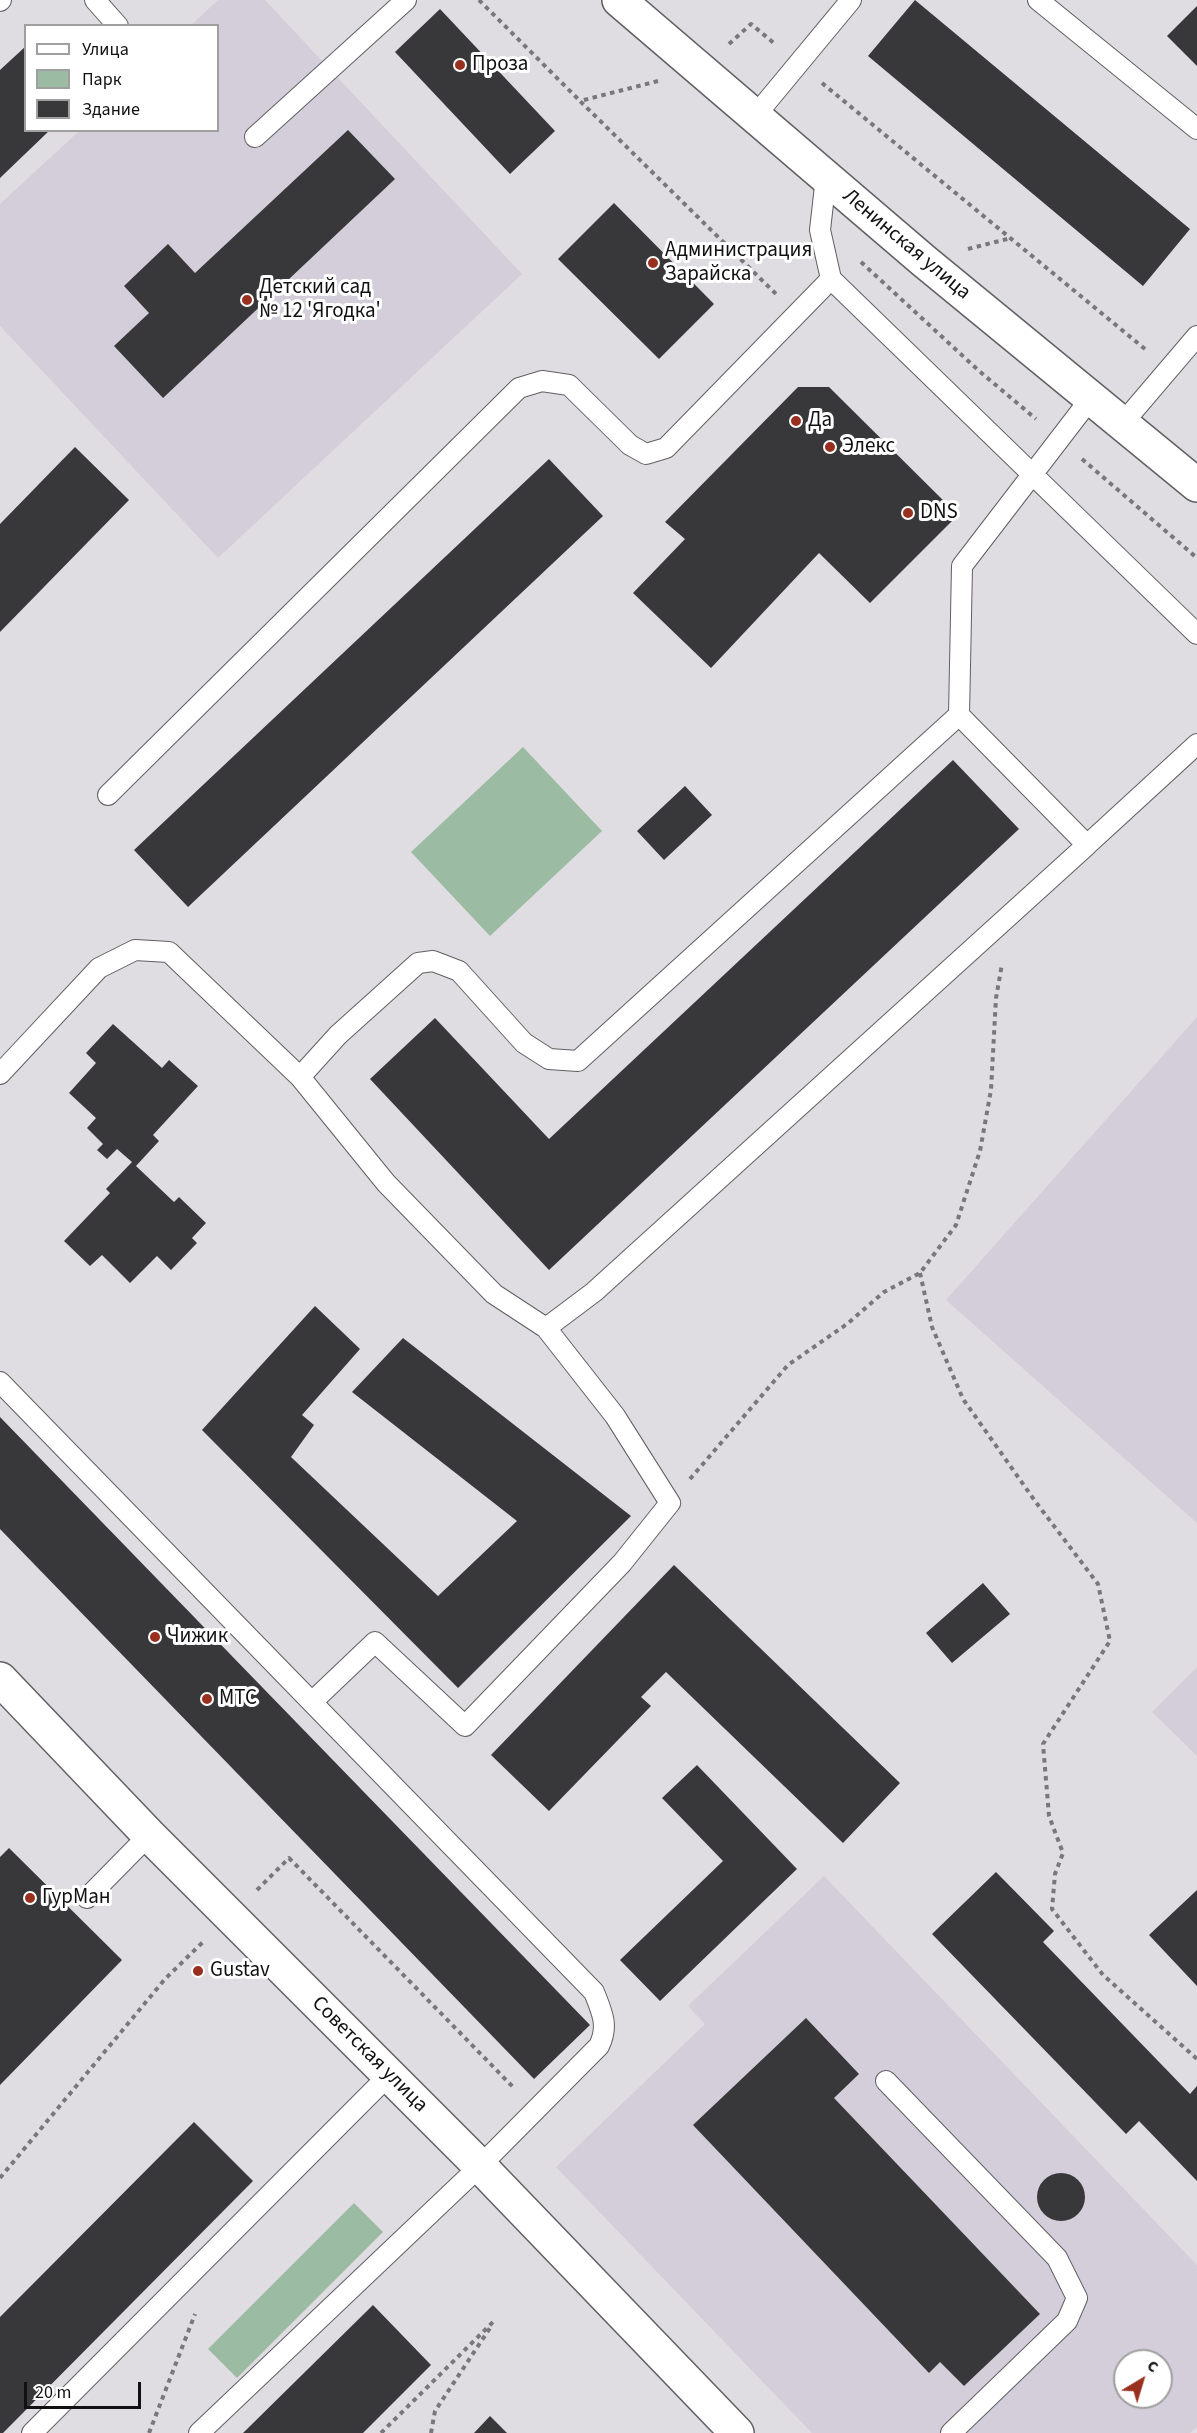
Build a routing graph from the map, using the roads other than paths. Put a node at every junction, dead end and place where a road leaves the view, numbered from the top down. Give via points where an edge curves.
1 (95, 0) edge
2 (406, 0) edge
3 (619, 0) edge
4 (851, 0) edge
5 (1041, 1) edge
6 (116, 24) edge
7 (755, 116) junction
8 (1197, 129) edge
9 (255, 137) dead end
10 (826, 177) junction
11 (831, 279) junction
12 (1197, 336) edge
13 (1091, 398) junction
14 (1122, 424) junction
15 (1032, 474) junction
16 (1197, 485) edge
17 (1197, 634) edge
18 (959, 715) junction
19 (1197, 744) edge
20 (108, 795) dead end
21 (1087, 844) junction
22 (0, 1074) edge
23 (300, 1077) junction
24 (546, 1328) junction
25 (0, 1382) edge
26 (0, 1679) edge
27 (312, 1702) junction
28 (149, 1835) junction
29 (87, 1898) dead end
30 (389, 2075) junction
31 (886, 2081) dead end
32 (480, 2166) junction
33 (32, 2433) edge
34 (200, 2433) edge
35 (737, 2433) edge
36 (951, 2433) edge

1 - 6 lane
2 - 9 lane
3 - 7 street, Ленинская улица
4 - 7 lane
5 - 8 lane
7 - 10 street, Ленинская улица
10 - 11 lane via 820,230
10 - 13 street, Ленинская улица
11 - 15 lane
11 - 20 lane via 666,448 646,454 630,445 569,385 542,381 519,388
12 - 14 lane
13 - 14 street, Ленинская улица
13 - 15 lane
14 - 16 street, Ленинская улица
15 - 17 lane
15 - 18 lane via 962,566
18 - 21 lane
18 - 23 lane via 578,1061 549,1059 524,1042 459,971 433,961 418,963 338,1035
19 - 21 lane
21 - 24 lane via 594,1292
22 - 23 lane via 99,968 135,950 169,952
23 - 24 lane via 386,1183 477,1277 494,1294
24 - 27 lane via 615,1416 670,1503 622,1563 465,1726 375,1642
25 - 27 lane
26 - 28 street, Советская улица
27 - 32 lane via 594,1992 604,2015 605,2033 599,2046
28 - 29 lane
28 - 30 street, Советская улица
30 - 32 street, Советская улица
30 - 33 lane
31 - 36 lane via 1057,2258 1077,2298 1067,2320
32 - 34 lane
32 - 35 street, Советская улица

